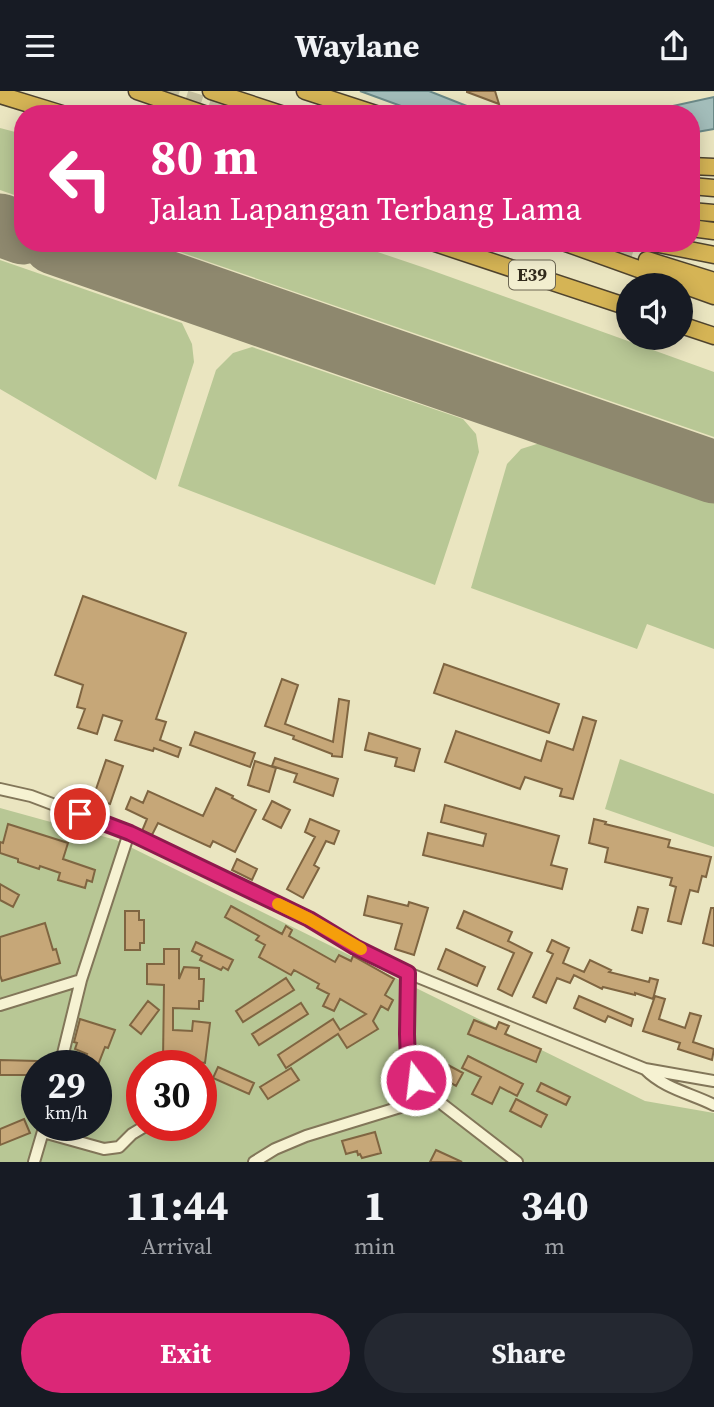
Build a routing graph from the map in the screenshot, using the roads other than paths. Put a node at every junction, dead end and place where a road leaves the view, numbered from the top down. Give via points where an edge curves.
1 (137, 91) edge
2 (211, 91) edge
3 (305, 91) edge
4 (0, 95) edge
5 (33, 105) edge
6 (178, 105) edge
7 (254, 105) edge
8 (348, 105) edge
9 (462, 252) edge
10 (483, 252) edge
11 (591, 252) edge
12 (647, 260) tunnel mouth
13 (714, 281) edge
14 (616, 296) edge
15 (714, 296) edge
16 (616, 303) edge
17 (693, 322) edge
18 (693, 329) edge
19 (714, 329) edge
20 (714, 336) edge
21 (0, 789) edge
22 (130, 833) junction
23 (408, 973) junction
24 (81, 980) junction
25 (0, 1005) edge
26 (64, 1050) edge
27 (645, 1069) junction
28 (714, 1081) edge
29 (433, 1097) junction
30 (714, 1105) edge
31 (126, 1140) edge
32 (40, 1141) edge
33 (80, 1141) edge
34 (34, 1162) edge
35 (254, 1162) edge
36 (517, 1162) edge

1 - 6 highway
2 - 7 highway
3 - 8 highway
4 - 5 highway
9 - 16 highway, E39
10 - 14 highway, E39
11 - 15 highway
12 - 13 highway
17 - 19 highway
18 - 20 highway
21 - 22 street
22 - 23 street via 309,919
22 - 24 street
23 - 27 street
23 - 29 street via 408,1062 416,1080
24 - 25 street
24 - 26 street
27 - 28 street
27 - 30 street via 656,1080
29 - 35 street via 306,1136
29 - 36 street
31 - 33 street via 120,1147 104,1149
32 - 34 street

